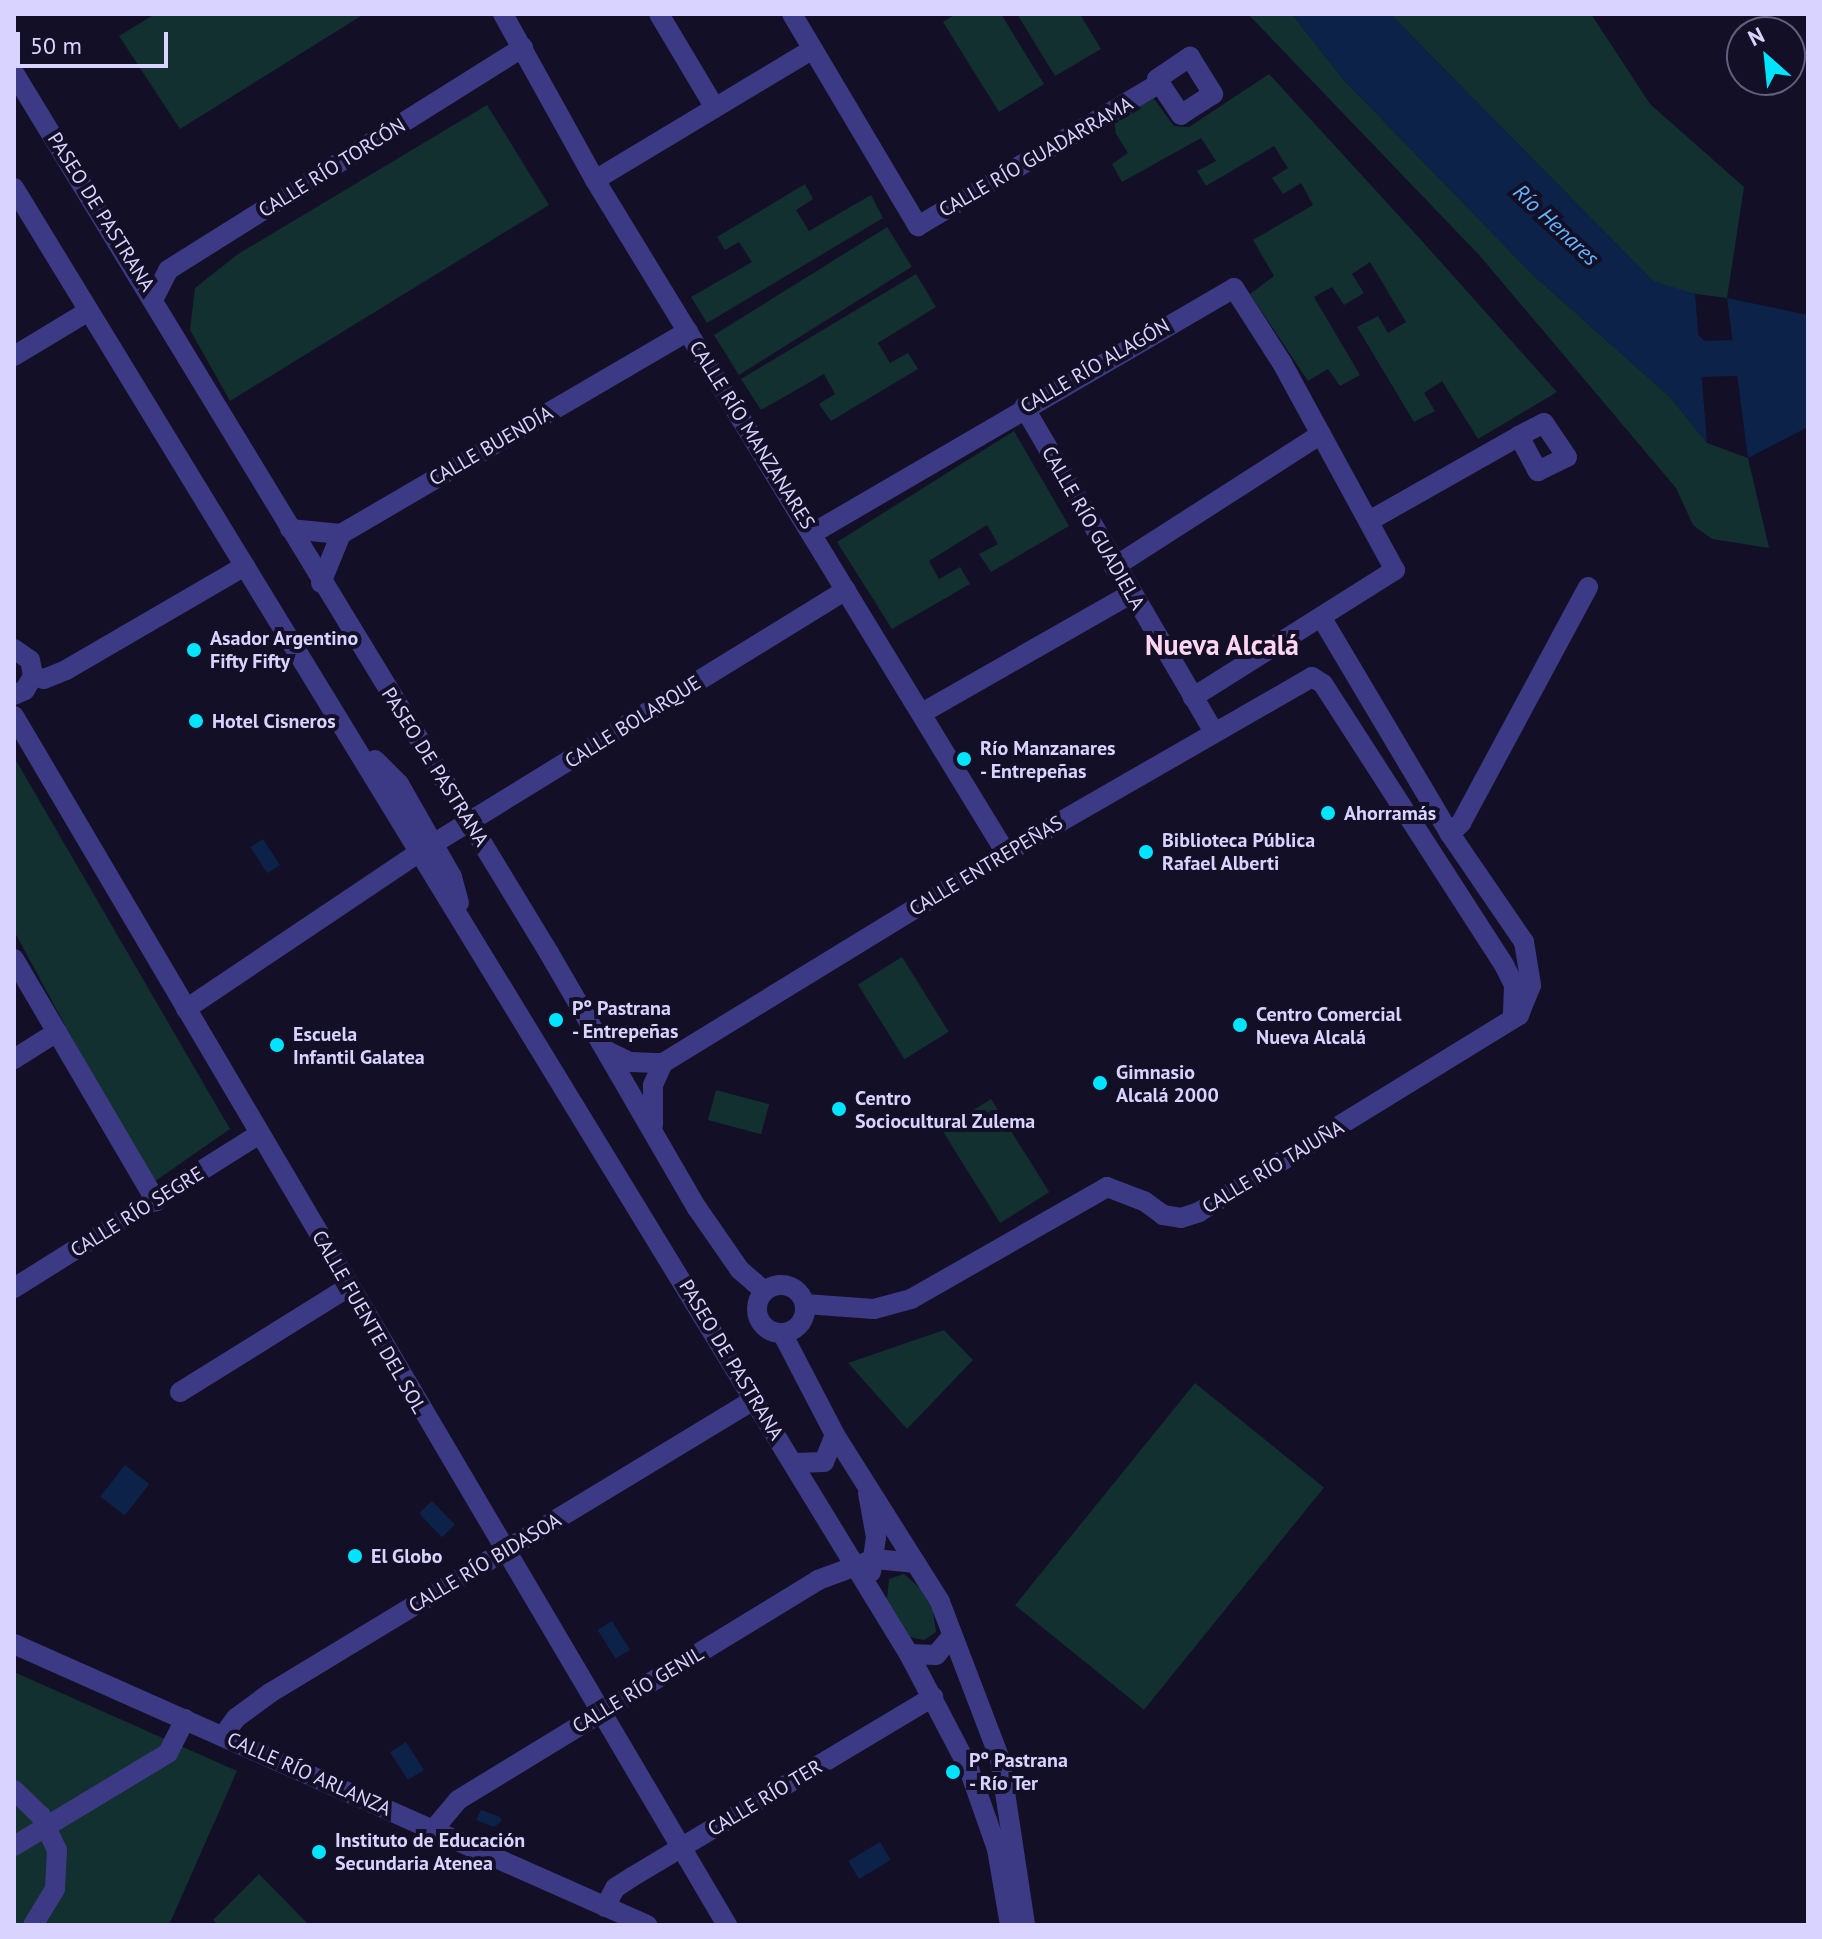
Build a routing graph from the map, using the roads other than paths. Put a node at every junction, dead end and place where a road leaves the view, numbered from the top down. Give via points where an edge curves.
1 (503, 14) edge
2 (659, 14) edge
3 (792, 14) edge
4 (523, 47) junction
5 (813, 49) junction
6 (14, 73) edge
7 (1160, 83) dead end
8 (715, 108) junction
9 (595, 180) junction
10 (14, 188) edge
11 (154, 298) junction
12 (87, 312) junction
13 (688, 331) junction
14 (14, 356) edge
15 (1024, 407) junction
16 (1321, 434) junction
17 (1519, 436) dead end
18 (1369, 521) junction
19 (290, 529) junction
20 (813, 533) junction
21 (341, 534) junction
22 (245, 566) junction
23 (1114, 567) junction
24 (321, 583) junction
25 (1588, 587) dead end
26 (846, 590) junction
27 (1131, 594) junction
28 (1321, 617) junction
29 (15, 646) edge
30 (33, 676) junction
31 (14, 695) edge
32 (1193, 697) junction
33 (922, 713) junction
34 (14, 716) edge
35 (1213, 731) junction
36 (470, 822) junction
37 (1450, 834) junction
38 (426, 848) junction
39 (1006, 853) junction
40 (1464, 856) junction
41 (1442, 875) junction
42 (1499, 907) junction
43 (1476, 923) junction
44 (14, 959) edge
45 (186, 1009) junction
46 (1513, 1019) junction
47 (57, 1032) junction
48 (607, 1051) junction
49 (14, 1059) edge
50 (663, 1063) junction
51 (258, 1135) junction
52 (655, 1136) junction
53 (156, 1201) junction
54 (349, 1287) junction
55 (14, 1288) edge
56 (764, 1291) junction
57 (805, 1304) junction
58 (782, 1333) junction
59 (180, 1392) dead end
60 (755, 1399) junction
61 (835, 1435) junction
62 (795, 1463) junction
63 (868, 1489) junction
64 (505, 1551) junction
65 (875, 1559) junction
66 (853, 1563) junction
67 (916, 1563) junction
68 (866, 1585) junction
69 (952, 1636) junction
70 (14, 1644) edge
71 (909, 1654) junction
72 (933, 1697) junction
73 (601, 1713) junction
74 (185, 1719) junction
75 (223, 1736) junction
76 (14, 1790) edge
77 (48, 1826) junction
78 (433, 1830) junction
79 (14, 1846) edge
80 (682, 1848) junction
81 (605, 1907) junction
82 (33, 1925) edge
83 (647, 1925) edge
84 (727, 1925) edge
85 (1010, 1925) edge
86 (1025, 1925) edge

1 - 4 street, CALLE RÍO MANZANARES
2 - 8 street
3 - 5 street, CALLE RÍO GUADARRAMA
4 - 9 street, CALLE RÍO MANZANARES
4 - 11 street, CALLE RÍO TORCÓN via 168,270
5 - 7 street, CALLE RÍO GUADARRAMA via 918,226
5 - 8 street
6 - 11 street, PASEO DE PASTRANA
8 - 9 street
9 - 13 street, CALLE RÍO MANZANARES
10 - 12 street, PASEO DE PASTRANA
11 - 19 street, PASEO DE PASTRANA
12 - 14 street
12 - 22 street, PASEO DE PASTRANA
13 - 20 street, CALLE RÍO MANZANARES
13 - 21 street, CALLE BUENDÍA
15 - 16 street, CALLE RÍO ALAGÓN via 1234,288
15 - 20 street, CALLE RÍO ALAGÓN
15 - 23 street, CALLE RÍO GUADIELA
16 - 18 street
16 - 23 street
17 - 18 street
18 - 28 street via 1395,570
19 - 21 street
19 - 24 street, PASEO DE PASTRANA
20 - 26 street, CALLE RÍO MANZANARES
21 - 24 street
22 - 30 street via 66,670 44,679
22 - 38 street, PASEO DE PASTRANA
23 - 27 street, CALLE RÍO GUADIELA
24 - 36 street, PASEO DE PASTRANA
25 - 37 street via 1461,823
26 - 33 street, CALLE RÍO MANZANARES
26 - 36 street, CALLE BOLARQUE
27 - 32 street, CALLE RÍO GUADIELA
27 - 33 street
28 - 32 street
28 - 37 street
29 - 30 street via 30,660
30 - 31 street via 25,690
32 - 35 street, CALLE RÍO GUADIELA
33 - 39 street, CALLE RÍO MANZANARES
34 - 45 street, CALLE FUENTE DEL SOL
35 - 39 street, CALLE ENTREPEÑAS
35 - 41 street, CALLE ENTREPEÑAS via 1312,677 1323,684
36 - 38 street, CALLE BOLARQUE
36 - 48 street, PASEO DE PASTRANA
37 - 40 street
38 - 45 street, CALLE BOLARQUE
38 - 60 street, PASEO DE PASTRANA via 467,928
39 - 50 street, CALLE ENTREPEÑAS
40 - 41 street
40 - 42 street
41 - 43 street
42 - 43 street
42 - 46 street via 1529,957 1531,990
43 - 46 street via 1514,985
44 - 47 street
45 - 51 street, CALLE FUENTE DEL SOL
46 - 57 street, CALLE RÍO TAJUÑA via 1199,1212 1181,1218 1163,1215 1144,1201 1107,1187 911,1299 874,1309
47 - 49 street
47 - 53 street
48 - 50 street via 630,1062
48 - 52 street, PASEO DE PASTRANA
50 - 52 street via 651,1095
51 - 53 street, CALLE RÍO SEGRE
51 - 54 street, CALLE FUENTE DEL SOL
52 - 56 street, PASEO DE PASTRANA via 731,1257
53 - 55 street, CALLE RÍO SEGRE
54 - 59 street
54 - 64 street, CALLE FUENTE DEL SOL
56 - 57 street via 773,1285 793,1287
56 - 58 street via 758,1318
57 - 58 street via 800,1324
58 - 61 street
60 - 62 street, PASEO DE PASTRANA
60 - 64 street, CALLE RÍO BIDASOA
61 - 62 street, PASEO DE PASTRANA via 824,1462
61 - 63 street
62 - 66 street, PASEO DE PASTRANA
63 - 65 street
63 - 67 street
64 - 73 street, CALLE FUENTE DEL SOL
64 - 75 street, CALLE RÍO BIDASOA via 270,1693 236,1718
65 - 66 street
65 - 67 street
65 - 68 street
66 - 68 street, PASEO DE PASTRANA
66 - 73 street, CALLE RÍO GENIL
67 - 69 street via 940,1602
68 - 71 street, PASEO DE PASTRANA
69 - 71 street via 936,1655
69 - 86 street via 1000,1759
70 - 74 street, CALLE RÍO ARLANZA
71 - 72 street, PASEO DE PASTRANA
72 - 80 street, CALLE RÍO TER
72 - 85 street, PASEO DE PASTRANA via 983,1807 1004,1880
73 - 78 street, CALLE RÍO GENIL via 458,1800
73 - 80 street, CALLE FUENTE DEL SOL
74 - 75 street, CALLE RÍO ARLANZA
74 - 77 street via 168,1753
75 - 78 street, CALLE RÍO ARLANZA
76 - 77 street
77 - 79 street
77 - 82 street via 57,1850 55,1889
78 - 81 street, CALLE RÍO ARLANZA
80 - 81 street, CALLE RÍO TER via 615,1888
80 - 84 street, CALLE FUENTE DEL SOL
81 - 83 street, CALLE RÍO ARLANZA

